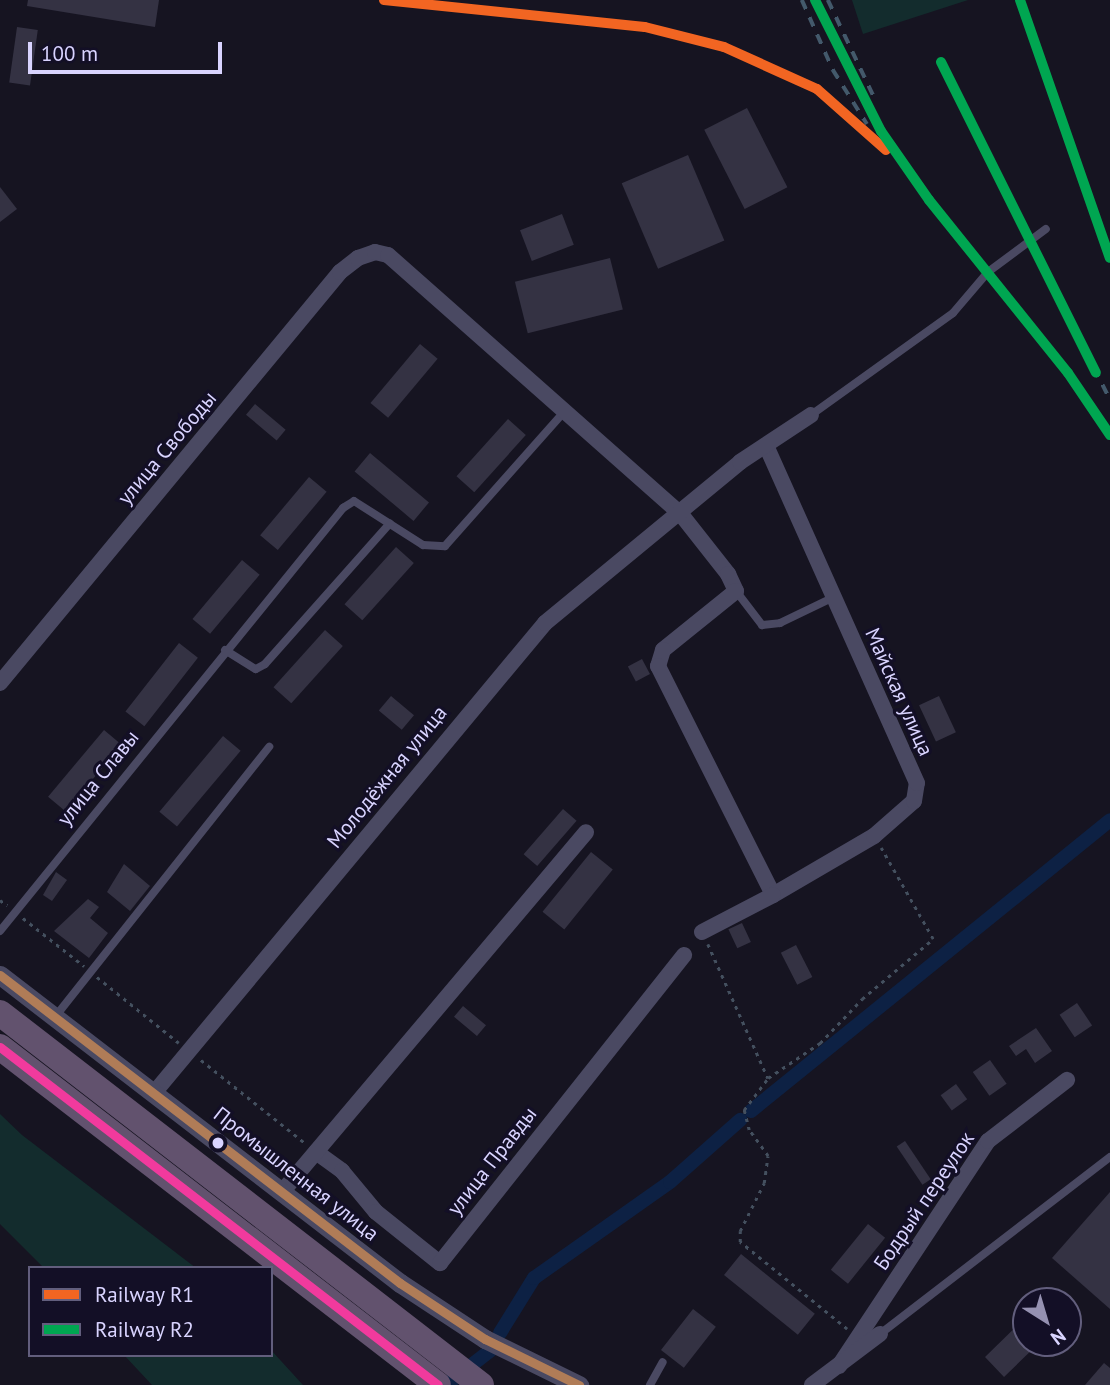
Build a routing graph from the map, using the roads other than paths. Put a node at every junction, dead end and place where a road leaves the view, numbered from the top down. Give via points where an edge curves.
1 (1046, 229) dead end
2 (565, 411) junction
3 (811, 415) joint
4 (766, 445) junction
5 (680, 513) junction
6 (390, 523) junction
7 (736, 591) junction
8 (834, 597) junction
9 (225, 650) junction
10 (0, 683) edge
11 (269, 747) dead end
12 (586, 832) dead end
13 (773, 895) junction
14 (0, 931) edge
15 (702, 932) road end
16 (684, 956) dead end
17 (0, 975) edge
18 (0, 1013) edge
19 (55, 1017) junction
20 (0, 1047) edge
21 (1067, 1080) dead end
22 (154, 1093) junction
23 (316, 1152) junction
24 (1110, 1157) edge
25 (282, 1192) junction
26 (880, 1334) joint
27 (663, 1362) dead end
28 (839, 1366) junction
29 (434, 1382) edge
30 (481, 1385) edge
31 (579, 1385) edge
32 (650, 1385) edge
33 (813, 1385) edge

1 - 3 lane via 988,272 953,313
2 - 5 street
2 - 6 lane, улица Славы via 445,545 423,545
2 - 10 street, улица Свободы via 404,266 375,252 340,272
3 - 4 street, Молодёжная улица
4 - 5 street, Молодёжная улица
4 - 8 street, Майская улица
5 - 7 street
5 - 22 street, Молодёжная улица via 577,594 516,653
6 - 9 lane via 265,664 256,669
6 - 9 lane, улица Славы via 354,501 343,508
7 - 8 lane via 762,625 780,623
7 - 13 street via 663,650 659,666
8 - 13 street, Майская улица via 917,783 914,801 874,836
9 - 14 lane, улица Славы
11 - 19 lane
12 - 23 street
13 - 15 street, Майская улица
16 - 23 street, улица Правды via 440,1263 376,1212 342,1171
17 - 19 street, Промышленная улица
18 - 30 highway
19 - 22 street, Промышленная улица
20 - 29 highway
21 - 28 street, Бодрый переулок via 988,1141
22 - 25 street, Промышленная улица
23 - 25 street
24 - 26 lane
25 - 31 street, Промышленная улица via 444,1314
26 - 28 street
27 - 32 lane
28 - 33 street

